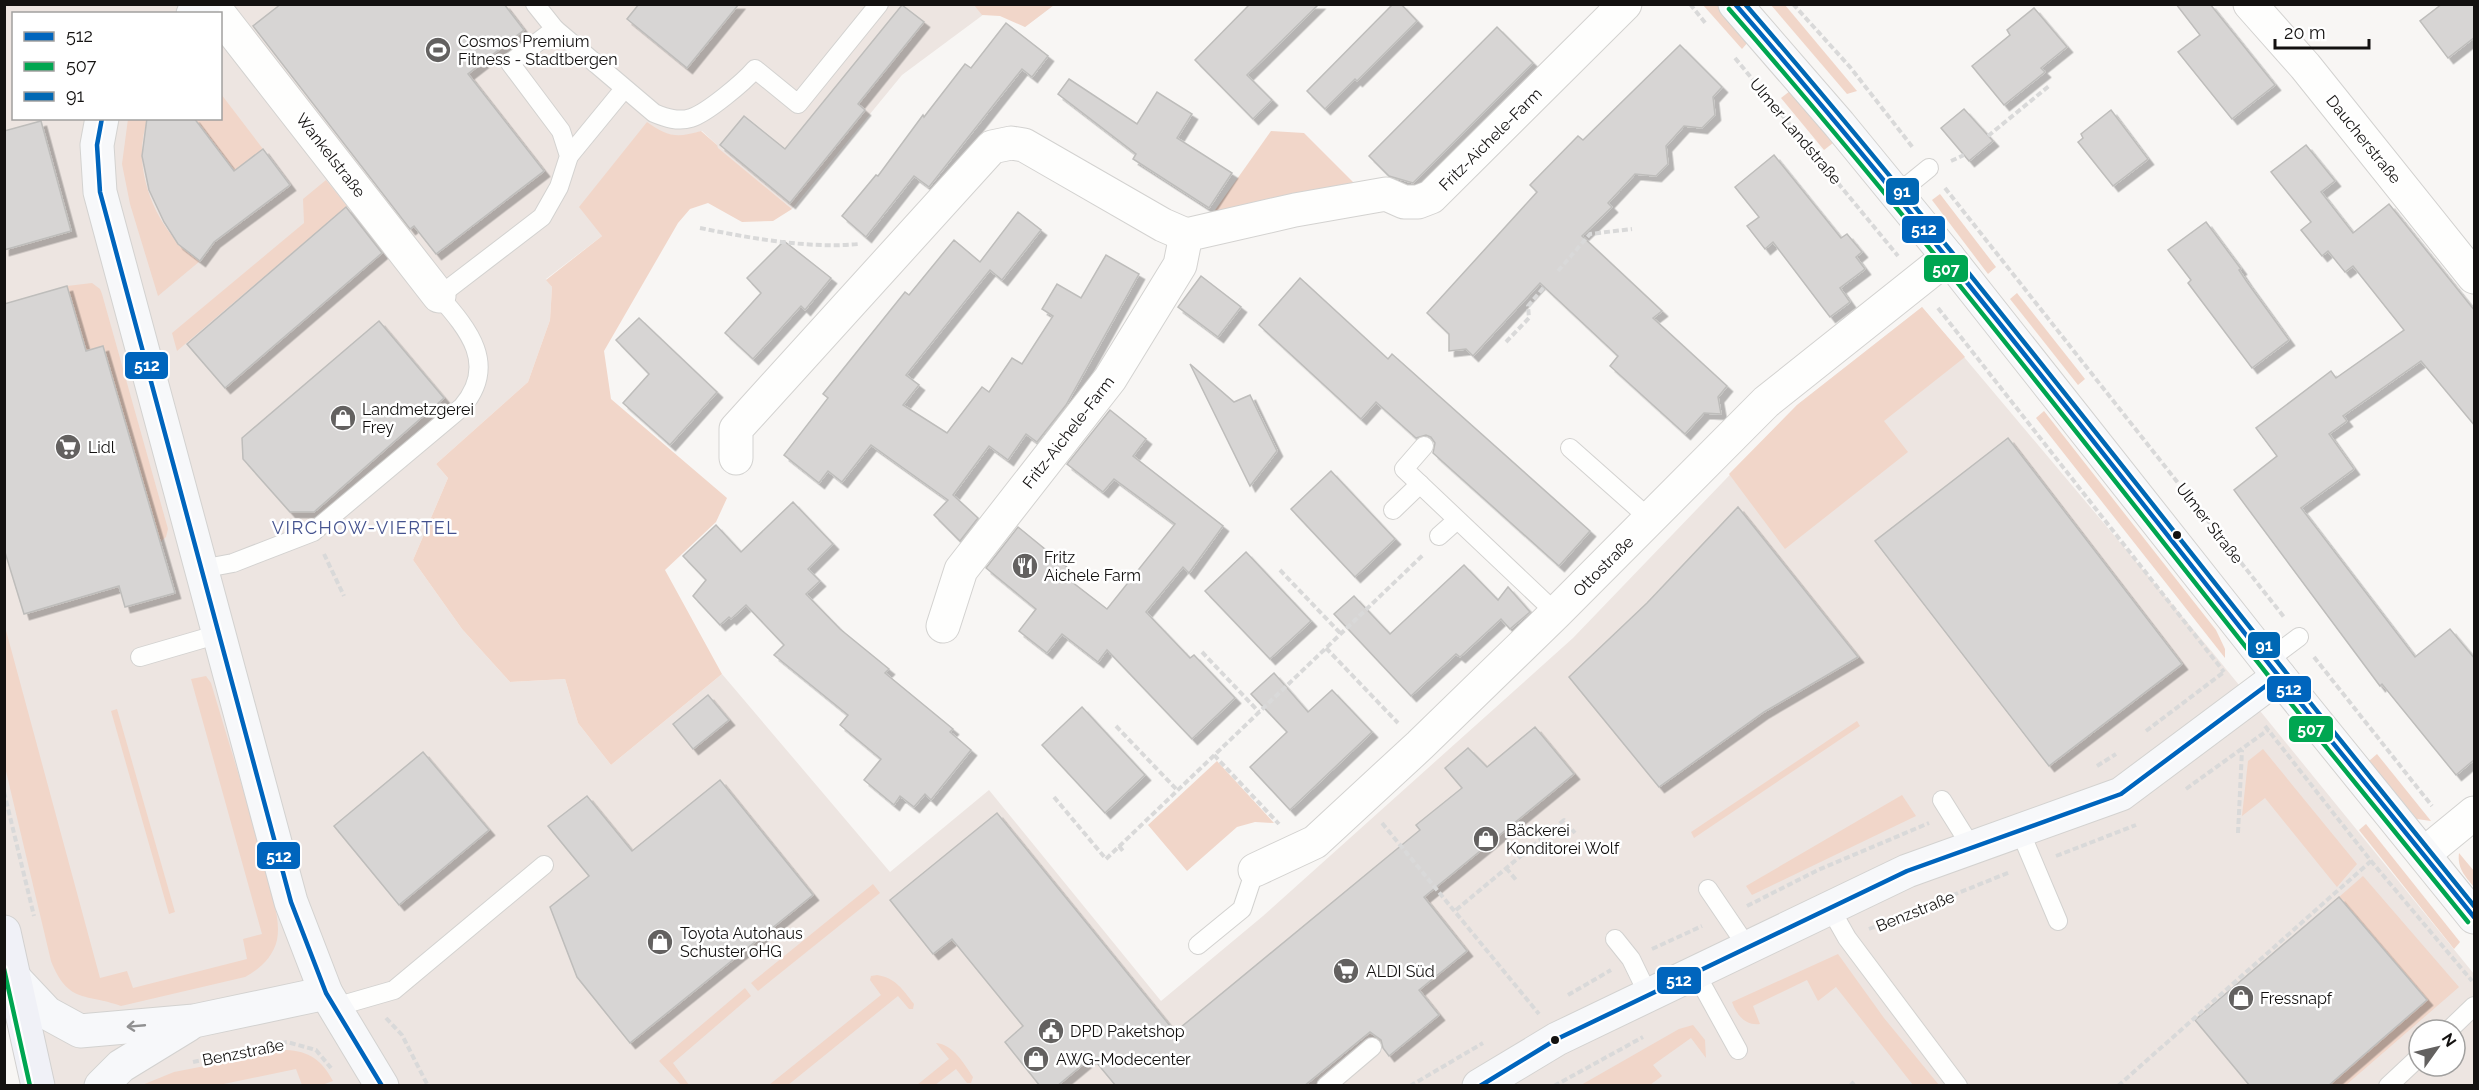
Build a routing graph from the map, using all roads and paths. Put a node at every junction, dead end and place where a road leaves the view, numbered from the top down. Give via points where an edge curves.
1 (535, 4) edge
2 (879, 4) edge
3 (1625, 4) edge
4 (1690, 4) edge
5 (1735, 4) edge
6 (1793, 4) edge
7 (2250, 4) edge
8 (222, 17) edge
9 (555, 29) junction
10 (1713, 32) dead end
11 (1728, 50) dead end
12 (2049, 86) dead end
13 (624, 89) junction
14 (102, 120) edge
15 (1988, 136) dead end
16 (569, 156) junction
17 (1929, 168) junction
18 (1897, 194) junction
19 (700, 228) dead end
20 (1632, 229) dead end
21 (914, 230) junction
22 (1186, 235) junction
23 (1948, 257) junction
24 (1900, 259) dead end
25 (1558, 271) dead end
26 (2475, 277) edge
27 (1544, 287) dead end
28 (440, 296) junction
29 (1935, 304) dead end
30 (1506, 342) dead end
31 (1424, 446) dead end
32 (1570, 448) dead end
33 (736, 458) dead end
34 (1420, 484) junction
35 (1393, 510) dead end
36 (1650, 519) junction
37 (1457, 520) junction
38 (313, 532) junction
39 (1439, 536) dead end
40 (1418, 545) dead end
41 (201, 569) junction
42 (1280, 570) dead end
43 (344, 596) dead end
44 (1556, 613) junction
45 (943, 626) dead end
46 (219, 634) junction
47 (1341, 634) junction
48 (2299, 636) junction
49 (1326, 648) junction
50 (1202, 652) dead end
51 (140, 657) dead end
52 (2273, 669) junction
53 (2224, 672) dead end
54 (1259, 712) junction
55 (1116, 726) dead end
56 (1420, 745) junction
57 (2242, 750) junction
58 (1214, 754) junction
59 (1177, 789) junction
60 (4, 792) edge
61 (2177, 796) dead end
62 (1054, 797) dead end
63 (1363, 798) junction
64 (1942, 800) dead end
65 (2435, 810) dead end
66 (2475, 813) edge
67 (2140, 822) dead end
68 (2020, 831) junction
69 (1575, 833) dead end
70 (2238, 833) dead end
71 (1119, 846) junction
72 (1301, 848) junction
73 (1972, 848) junction
74 (1123, 851) dead end
75 (2424, 854) junction
76 (2371, 861) junction
77 (2034, 864) junction
78 (544, 865) dead end
79 (1506, 868) junction
80 (1255, 870) joint
81 (1517, 881) dead end
82 (1707, 889) dead end
83 (1830, 908) junction
84 (1456, 910) junction
85 (34, 917) dead end
86 (2475, 917) edge
87 (2058, 921) dead end
88 (4, 932) edge
89 (1847, 938) junction
90 (1615, 939) dead end
91 (1198, 945) dead end
92 (1748, 948) junction
93 (1695, 972) junction
94 (15, 979) junction
95 (2471, 979) dead end
96 (1648, 994) junction
97 (330, 1000) junction
98 (2475, 1006) edge
99 (2462, 1018) edge
100 (195, 1021) junction
101 (1651, 1033) dead end
102 (1557, 1039) junction
103 (1372, 1047) dead end
104 (1738, 1050) dead end
105 (185, 1063) dead end
106 (2407, 1068) edge
107 (336, 1075) dead end
108 (1854, 1082) dead end
109 (38, 1086) edge
110 (101, 1086) edge
111 (382, 1086) edge
112 (1326, 1086) edge
113 (1479, 1086) edge
114 (1554, 1086) edge
115 (1850, 1086) edge
116 (1958, 1086) edge
117 (2118, 1086) edge
118 (2388, 1086) edge

1 - 9 lane
2 - 13 lane via 798,104 755,69 747,79 691,118 668,119 654,113
3 - 22 street, Fritz-Aichele-Farm via 1431,197 1404,202 1386,194
4 - 10 path
5 - 18 street
6 - 17 path via 1850,67
7 - 26 street, Daucherstraße via 2305,66
8 - 28 street, Wankelstraße
9 - 13 lane
9 - 16 lane via 510,63 561,131
11 - 24 path, Ulmer Landstraße
12 - 15 path
13 - 16 lane
14 - 41 street via 97,146 100,192
16 - 28 lane via 559,187 542,216
17 - 18 lane
17 - 48 path, Ulmer Straße
18 - 23 street
19 - 21 path via 763,240 842,245 878,242
20 - 25 path via 1590,234
21 - 22 street via 992,147 1011,143 1024,145
21 - 33 street via 736,429
22 - 45 street, Fritz-Aichele-Farm via 1180,265 1110,379 961,570
23 - 36 street, Ottostraße via 1766,402
23 - 52 street
27 - 30 path via 1528,306 1529,318
28 - 38 lane via 468,333 477,353 479,376 474,393
29 - 53 path
31 - 34 lane via 1404,469
32 - 36 lane
34 - 35 lane
34 - 37 lane
36 - 44 street, Ottostraße
37 - 39 lane
37 - 44 lane
38 - 41 lane via 233,562
38 - 43 path
40 - 47 path via 1425,553
41 - 46 street
42 - 47 path
44 - 56 street, Ottostraße
46 - 51 lane
46 - 97 street via 291,902
47 - 49 path
48 - 52 lane
48 - 65 path, Ulmer Straße
49 - 54 path
49 - 56 path
50 - 54 path
52 - 68 street via 2121,794
52 - 75 street
54 - 58 path
55 - 59 path
56 - 63 street, Ottostraße
57 - 61 path
57 - 70 path
57 - 76 path via 2268,729
58 - 59 path
58 - 72 path
59 - 71 path
60 - 85 path
62 - 71 path via 1106,859
63 - 72 street, Ottostraße via 1315,842
63 - 84 path
64 - 73 lane
66 - 75 street
67 - 77 path, Benzstraße
68 - 73 street
68 - 77 lane
69 - 79 path via 1564,820
71 - 74 path
72 - 80 street, Ottostraße
73 - 83 street via 1907,871
75 - 86 street
76 - 95 path
76 - 117 path
77 - 87 lane
77 - 89 path, Benzstraße
78 - 97 lane via 394,990
79 - 81 path
79 - 84 path
80 - 91 lane via 1242,909
82 - 92 lane
83 - 89 lane
83 - 92 street
84 - 102 path
88 - 94 main road
89 - 116 lane
90 - 96 lane via 1631,959
92 - 93 street
93 - 96 street
93 - 104 lane
100 -> 94 street via 80,1030 47,1013
94 - 109 main road
96 - 102 street
97 - 100 street
97 - 111 street
98 - 99 lane
100 - 110 street via 121,1066
101 - 114 path
102 - 113 street
103 - 112 lane
105 - 107 path, Benzstraße via 287,1042 316,1050
106 - 118 lane
108 - 115 path

